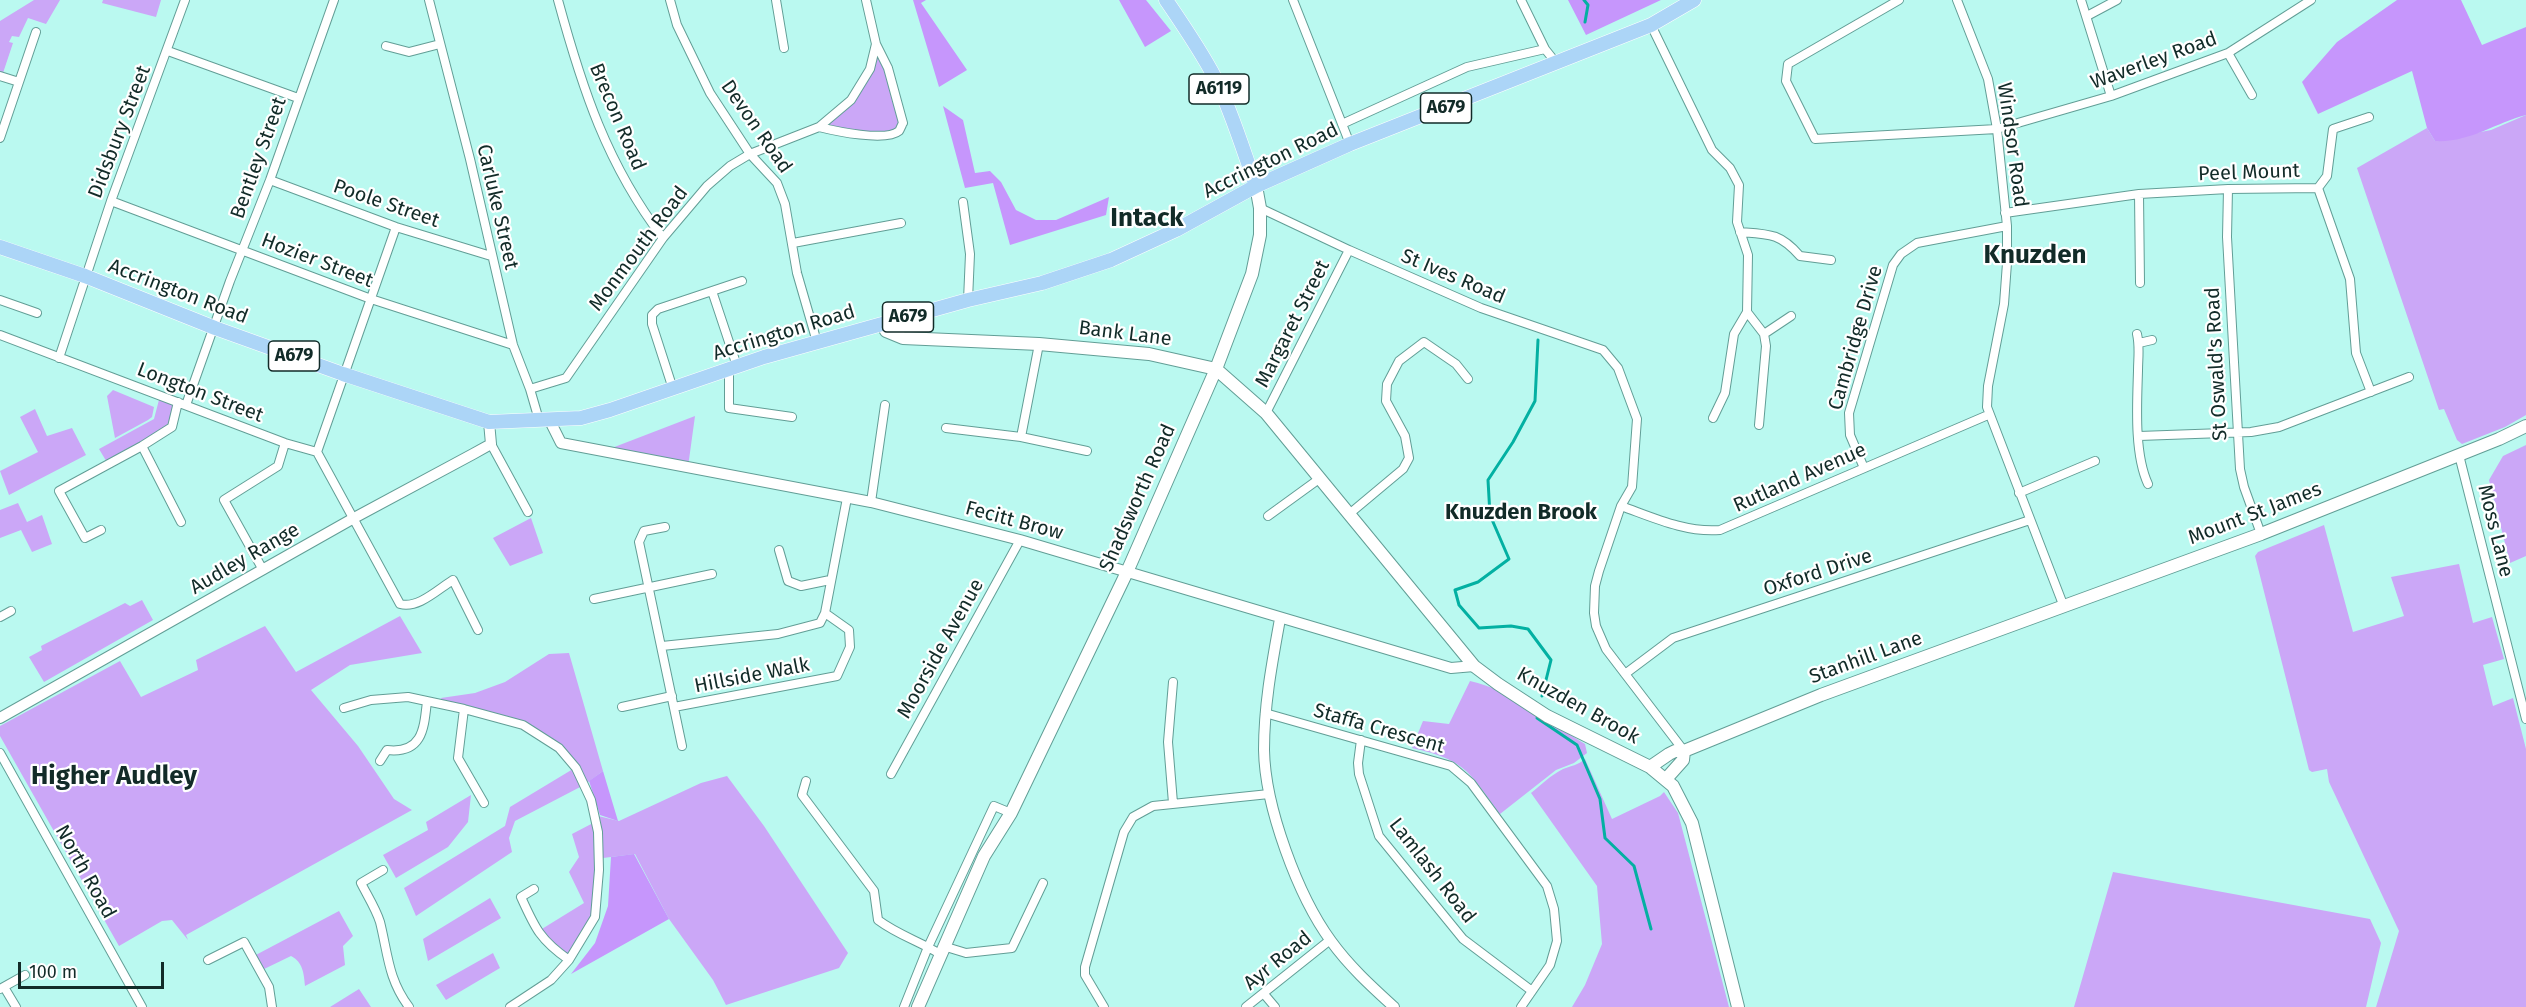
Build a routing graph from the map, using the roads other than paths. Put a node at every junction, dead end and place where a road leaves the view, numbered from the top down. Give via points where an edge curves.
1 (185, 0) edge
2 (334, 0) edge
3 (429, 0) edge
4 (558, 0) edge
5 (670, 0) edge
6 (776, 0) edge
7 (866, 0) edge
8 (1166, 0) edge
9 (1293, 0) edge
10 (1521, 0) edge
11 (1694, 0) edge
12 (1899, 0) edge
13 (1957, 0) edge
14 (2081, 0) edge
15 (2117, 0) edge
16 (2311, 0) edge
17 (2087, 16) junction
18 (1651, 25) junction
19 (36, 32) dead end
20 (440, 44) junction
21 (876, 44) junction
22 (386, 45) dead end
23 (784, 48) dead end
24 (1545, 49) junction
25 (168, 51) junction
26 (2228, 53) junction
27 (1557, 63) junction
28 (0, 76) edge
29 (19, 82) junction
30 (2252, 95) dead end
31 (2111, 96) junction
32 (298, 98) junction
33 (2369, 117) dead end
34 (1342, 124) junction
35 (819, 127) junction
36 (1997, 129) junction
37 (0, 138) edge
38 (1350, 144) junction
39 (750, 154) junction
40 (270, 180) junction
41 (1256, 186) junction
42 (2318, 188) junction
43 (2228, 189) junction
44 (2139, 194) junction
45 (111, 201) junction
46 (963, 202) dead end
47 (1260, 208) junction
48 (2005, 213) junction
49 (901, 223) dead end
50 (2007, 226) junction
51 (396, 227) junction
52 (1740, 232) junction
53 (663, 238) junction
54 (793, 243) junction
55 (0, 248) edge
56 (1348, 250) junction
57 (242, 251) junction
58 (491, 256) junction
59 (1831, 260) dead end
60 (86, 276) junction
61 (742, 281) dead end
62 (2140, 283) dead end
63 (712, 291) junction
64 (0, 300) edge
65 (371, 300) junction
66 (968, 300) junction
67 (1747, 312) junction
68 (37, 313) dead end
69 (1791, 316) dead end
70 (883, 324) junction
71 (215, 328) junction
72 (1764, 334) junction
73 (0, 335) edge
74 (2152, 340) dead end
75 (817, 342) junction
76 (1039, 344) junction
77 (513, 345) junction
78 (59, 358) junction
79 (733, 368) junction
80 (1216, 369) junction
81 (343, 374) junction
82 (2409, 377) dead end
83 (1468, 379) dead end
84 (530, 389) junction
85 (673, 389) junction
86 (2371, 392) junction
87 (182, 404) junction
88 (885, 405) dead end
89 (1266, 413) junction
90 (1989, 415) junction
91 (792, 417) dead end
92 (1713, 418) dead end
93 (544, 421) junction
94 (489, 422) junction
95 (1759, 424) dead end
96 (2526, 426) edge
97 (946, 428) dead end
98 (2237, 433) junction
99 (2139, 436) junction
100 (1021, 437) junction
101 (285, 443) junction
102 (491, 444) junction
103 (142, 447) junction
104 (1087, 451) dead end
105 (316, 452) junction
106 (2459, 455) junction
107 (2095, 461) dead end
108 (1864, 468) junction
109 (1319, 479) junction
110 (2148, 484) dead end
111 (2019, 492) junction
112 (847, 498) junction
113 (871, 501) junction
114 (1621, 506) junction
115 (528, 512) dead end
116 (1348, 514) junction
117 (1268, 516) dead end
118 (354, 518) junction
119 (2030, 520) junction
120 (181, 522) dead end
121 (665, 527) dead end
122 (101, 530) dead end
123 (2261, 534) junction
124 (1020, 540) junction
125 (779, 550) dead end
126 (263, 570) junction
127 (1127, 572) junction
128 (712, 574) dead end
129 (830, 580) junction
130 (649, 588) junction
131 (594, 599) dead end
132 (2064, 607) junction
133 (11, 612) dead end
134 (825, 613) junction
135 (0, 617) edge
136 (1280, 619) junction
137 (478, 630) dead end
138 (662, 646) junction
139 (1474, 666) junction
140 (1625, 674) junction
141 (1173, 682) dead end
142 (672, 696) junction
143 (427, 701) junction
144 (622, 707) dead end
145 (674, 707) junction
146 (344, 708) dead end
147 (464, 709) junction
148 (1265, 713) junction
149 (0, 718) edge
150 (2526, 719) edge
151 (1362, 740) junction
152 (681, 746) dead end
153 (1684, 751) junction
154 (0, 753) edge
155 (380, 761) dead end
156 (1650, 767) junction
157 (891, 774) dead end
158 (1666, 778) junction
159 (806, 781) dead end
160 (1269, 794) junction
161 (484, 803) dead end
162 (1173, 803) junction
163 (1011, 813) junction
164 (383, 870) dead end
165 (1043, 883) dead end
166 (534, 889) dead end
167 (1330, 940) junction
168 (928, 947) junction
169 (941, 950) junction
170 (208, 960) dead end
171 (569, 960) junction
172 (25, 975) dead end
173 (2, 988) edge
174 (1532, 991) junction
175 (1264, 994) junction
176 (16, 1007) edge
177 (142, 1007) edge
178 (272, 1007) edge
179 (409, 1007) edge
180 (510, 1007) edge
181 (904, 1007) edge
182 (918, 1007) edge
183 (1104, 1007) edge
184 (1246, 1007) edge
185 (1275, 1007) edge
186 (1394, 1007) edge
187 (1521, 1007) edge
188 (1738, 1007) edge

1 - 25 street, Didsbury Street
2 - 32 street, Bentley Street
3 - 20 street, Carluke Street
4 - 53 street, Brecon Road via 586,96 616,164 644,214
5 - 39 street, Devon Road via 677,25 710,93
6 - 23 street
7 - 21 street, Monmouth Road
8 - 41 main road, A6119 via 1215,80
9 - 34 street
10 - 24 street
11 - 18 main road, Accrington Road / A679
12 - 36 street, Waverley Road via 1788,64 1786,81 1815,138
13 - 36 street, Windsor Road via 1988,79
14 - 17 street
15 - 17 street
16 - 26 street, Waverley Road
17 - 31 street
18 - 27 main road, Accrington Road / A679
18 - 52 street via 1712,150 1730,168 1739,185
19 - 29 street
20 - 22 street via 409,52
20 - 58 street, Carluke Street
21 - 35 street, Monmouth Road via 870,69 851,100
21 - 35 street, Monmouth Road via 888,68 903,123 899,131 890,135 847,134
24 - 27 street
24 - 34 street, Accrington Road via 1467,67
25 - 32 street
25 - 45 street, Didsbury Street
26 - 30 street
26 - 31 street, Waverley Road
27 - 38 main road, Accrington Road / A679
28 - 29 street
29 - 37 street
31 - 36 street, Waverley Road
32 - 40 street, Bentley Street
33 - 42 street via 2333,129 2327,176
34 - 38 street
35 - 39 street, Monmouth Road
36 - 48 street, Windsor Road
38 - 41 main road, Accrington Road / A679
39 - 53 street, Monmouth Road via 729,165 707,186
39 - 54 street, Devon Road via 777,183
40 - 51 street, Poole Street
40 - 57 street, Bentley Street
41 - 47 main road, Shadsworth Road
41 - 66 main road, Accrington Road / A679 via 1111,260 1042,283
42 - 43 street, Peel Mount
42 - 86 street, Peel Mount via 2350,279 2356,353
43 - 44 street, Peel Mount
43 - 98 street, St Oswald's Road
44 - 48 street, Peel Mount
44 - 62 street
45 - 57 street, Hozier Street
45 - 60 street, Didsbury Street
46 - 66 street via 970,254
47 - 56 street, St Ives Road
47 - 80 main road, Shadsworth Road via 1260,235 1252,274
48 - 50 street, Windsor Road
49 - 54 street
50 - 90 street, Windsor Road via 2004,304 1988,386
50 - 108 street, Cambridge Drive via 1917,243 1893,265 1849,413 1850,435
51 - 58 street, Poole Street
51 - 65 street
52 - 59 street via 1772,234 1788,242 1800,256
52 - 67 street via 1748,255
53 - 84 street, Monmouth Road via 566,378
54 - 75 street, Devon Road via 797,273
55 - 60 main road, Accrington Road / A679
56 - 89 street, Margaret Street
56 - 114 street, St Ives Road via 1481,308 1602,350 1618,368 1637,419 1632,487
57 - 65 street, Hozier Street
57 - 71 street, Bentley Street
58 - 77 street, Carluke Street
60 - 71 main road, Accrington Road / A679
60 - 78 street, Didsbury Street
61 - 63 street
63 - 79 street
63 - 85 street via 658,309 652,315
64 - 68 street
65 - 77 street, Hozier Street
65 - 81 street
66 - 70 main road, Accrington Road / A679
67 - 72 street
67 - 92 street via 1734,334 1725,393
69 - 72 street
70 - 75 main road, Accrington Road / A679
70 - 76 main road, Bank Lane via 886,331 903,338
71 - 81 main road, Accrington Road / A679
71 - 87 street, Bentley Street
72 - 95 street
73 - 78 street, Longton Street
74 - 99 street via 2138,338
75 - 79 main road, Accrington Road / A679
76 - 80 main road, Bank Lane via 1149,354
76 - 100 street
77 - 84 street, Carluke Street
78 - 87 street, Longton Street
79 - 85 main road, Accrington Road / A679
79 - 91 street via 729,408
80 - 89 main road, Bank Lane
80 - 127 main road, Shadsworth Road
81 - 94 main road, Accrington Road / A679
81 - 105 street
82 - 86 street
83 - 116 street via 1456,364 1424,342 1399,361 1387,384 1386,401 1405,436 1409,458 1402,469
84 - 93 street, Carluke Street
85 - 93 main road, Accrington Road / A679 via 581,418
86 - 98 street via 2279,427
87 - 101 street, Longton Street
87 - 103 street, Bentley Street via 172,427
88 - 113 street
89 - 109 main road, Bank Lane
90 - 108 street, Rutland Avenue
90 - 111 street, Windsor Road
93 - 94 main road, Accrington Road / A679
93 - 112 street, Fecitt Brow via 561,443
94 - 102 street
96 - 106 main road
97 - 100 street
98 - 99 street
98 - 123 street, St Oswald's Road via 2244,487
99 - 110 street via 2143,474
100 - 104 street
101 - 105 street, Longton Street
101 - 126 street via 278,466 224,500
102 - 115 street
102 - 118 street, Audley Range
103 - 120 street
103 - 122 street, Bentley Street via 60,491 85,538
105 - 118 street
106 - 123 main road, Mount St James
106 - 150 street, Moss Lane
107 - 111 street via 2077,465
108 - 114 street, Rutland Avenue via 1720,530 1678,526
109 - 116 main road, Bank Lane
109 - 117 street
111 - 119 street, Windsor Road
112 - 113 street, Fecitt Brow
112 - 129 street
113 - 124 street, Fecitt Brow
114 - 140 street, St Ives Road via 1593,602 1601,638
116 - 139 main road, Bank Lane
118 - 126 street, Audley Range
118 - 137 street via 400,604 419,602 453,580
119 - 132 street, Windsor Road
119 - 140 street, Oxford Drive via 1673,638
121 - 130 street via 644,531 639,542
123 - 132 main road, Mount St James
124 - 127 street, Fecitt Brow
124 - 157 street, Moorside Avenue
125 - 129 street via 788,580 801,586
126 - 149 street, Audley Range
127 - 136 street, Fecitt Brow
127 - 163 main road, Shadsworth Road
128 - 130 street
129 - 134 street
130 - 131 street
130 - 138 street
132 - 153 main road, Stanhill Lane via 1821,695
133 - 135 street
134 - 138 street via 820,623 778,634
134 - 145 street, Hillside Walk via 849,630 850,647 837,676
136 - 139 street, Fecitt Brow via 1451,669
136 - 148 street
138 - 142 street
139 - 156 main road, Knuzden Brook via 1547,716
140 - 153 street, St Ives Road
141 - 162 street via 1168,742
142 - 144 street
142 - 145 street
143 - 146 street via 408,697 381,699
143 - 147 street
143 - 155 street via 424,732 415,744 398,752 387,750
145 - 152 street
147 - 161 street via 459,758
147 - 171 street via 523,724 559,748 576,768 591,800 598,832 595,917
148 - 151 street, Staffa Crescent
148 - 160 street
151 - 174 street, Lamlash Road via 1359,774 1379,836 1463,939
151 - 174 street, Staffa Crescent via 1451,766 1472,783 1547,886 1557,941 1550,965
153 - 156 main road, Stanhill Lane via 1669,754
153 - 158 main road via 1683,760
154 - 177 street, North Road
156 - 158 main road, Knuzden Brook
158 - 188 main road via 1692,823
159 - 168 street via 802,795 874,891 878,920 897,934
160 - 162 street
160 - 167 street via 1286,852
162 - 183 street via 1138,813 1124,832 1085,968 1085,975
163 - 168 street via 994,806
163 - 169 main road, Shadsworth Road via 984,856
164 - 179 street via 361,883 380,921 394,982
165 - 169 street via 1012,948 966,953
166 - 171 street via 520,897 534,926 552,948
167 - 175 street, Ayr Road
167 - 186 street via 1362,978
168 - 169 street
168 - 181 street
169 - 182 main road, Shadsworth Road
170 - 178 street via 244,942 269,987
171 - 180 street via 551,980
172 - 173 street
173 - 176 street
174 - 187 street, Staffa Crescent
175 - 184 street, Ayr Road
175 - 185 street

